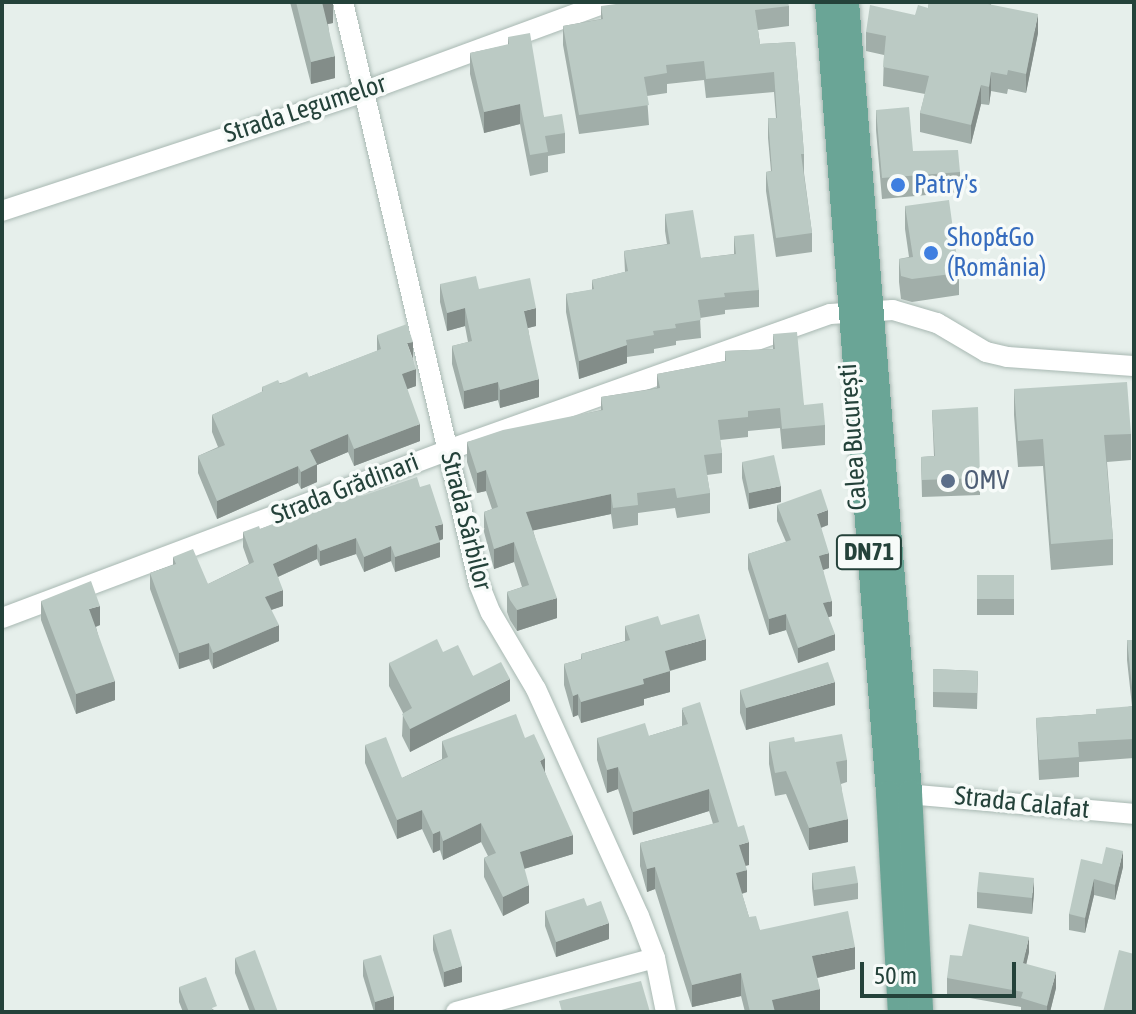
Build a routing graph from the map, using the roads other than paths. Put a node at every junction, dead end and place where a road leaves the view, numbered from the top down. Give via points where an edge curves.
1 (343, 2) edge
2 (607, 2) edge
3 (827, 2) edge
4 (847, 2) edge
5 (363, 92) junction
6 (2, 211) edge
7 (862, 310) junction
8 (1134, 366) edge
9 (448, 450) junction
10 (2, 618) edge
11 (899, 792) junction
12 (1134, 814) edge
13 (655, 958) junction
14 (456, 1012) edge
15 (666, 1012) edge
16 (900, 1012) edge
17 (921, 1012) edge

1 - 5 street, Strada Sârbilor
2 - 5 street, Strada Legumelor
3 - 7 main road, Calea București / DN71
4 - 7 main road, Calea București / DN71
5 - 6 street, Strada Legumelor
5 - 9 street, Strada Sârbilor
7 - 8 street, Strada Grădinari via 915,315 986,352 1007,357
7 - 9 street, Strada Grădinari via 804,320
7 - 11 main road, Calea București / DN71
9 - 10 street, Strada Grădinari
9 - 13 street, Strada Sârbilor via 479,584 536,689
11 - 12 street, Strada Calafat
11 - 16 main road, Calea București / DN71
11 - 17 main road, Calea București / DN71
13 - 14 street
13 - 15 street, Strada Sârbilor

